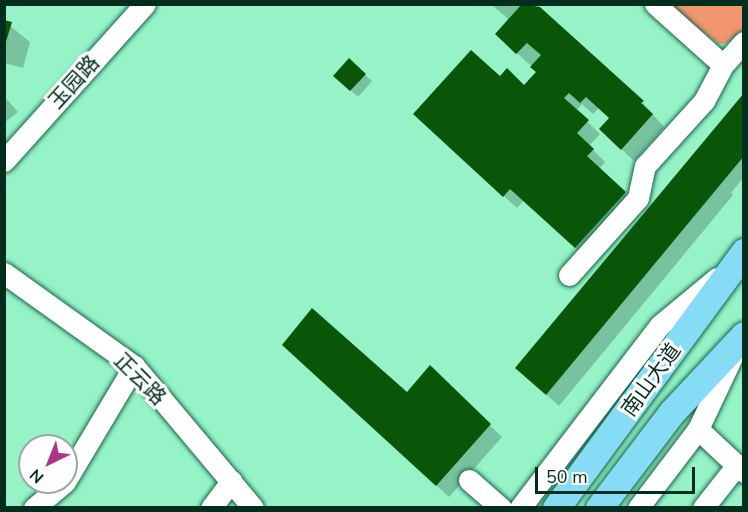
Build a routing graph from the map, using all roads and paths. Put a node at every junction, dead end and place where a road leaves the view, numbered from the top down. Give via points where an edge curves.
1 (145, 4) edge
2 (655, 4) edge
3 (744, 42) edge
4 (723, 65) junction
5 (4, 161) edge
6 (740, 257) edge
7 (4, 273) edge
8 (569, 275) dead end
9 (742, 337) edge
10 (134, 366) junction
11 (698, 429) junction
12 (78, 459) edge
13 (740, 469) edge
14 (469, 480) dead end
15 (231, 481) junction
16 (50, 494) edge
17 (34, 507) edge
18 (211, 507) edge
19 (253, 507) edge
20 (501, 507) edge
21 (520, 507) edge
22 (556, 507) edge
23 (599, 507) edge
24 (638, 507) edge
25 (703, 507) edge

1 - 5 street, 玉园路
2 - 4 street
3 - 4 street
4 - 8 street via 704,101 645,166 638,198
6 - 21 street via 660,325
6 - 22 main road, 南山大道
7 - 10 street, 正云路
9 - 11 street
9 - 23 main road, 南山大道 via 672,412
10 - 12 street
10 - 15 street, 正云路
11 - 13 street
11 - 24 street
13 - 25 street
14 - 20 street
15 - 18 street
15 - 19 street, 正云路
16 - 17 street

